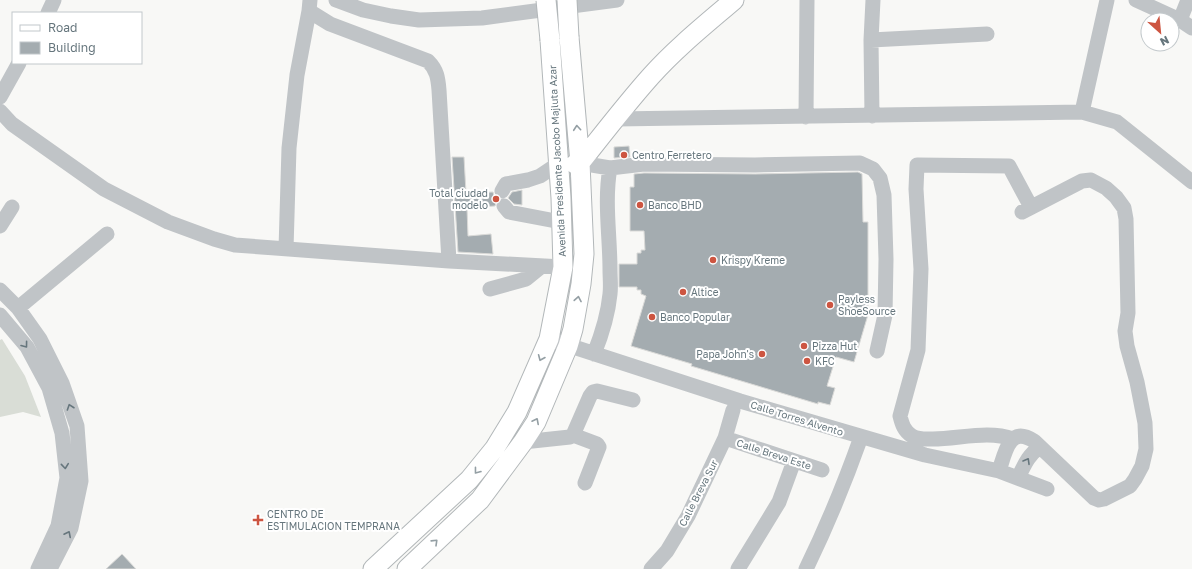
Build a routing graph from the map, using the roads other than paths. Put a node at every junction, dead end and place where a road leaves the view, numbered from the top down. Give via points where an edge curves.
1 (54, 0) edge
2 (336, 0) edge
3 (546, 0) edge
4 (567, 0) edge
5 (617, 0) edge
6 (734, 0) edge
7 (807, 0) edge
8 (873, 0) edge
9 (1107, 0) edge
10 (1136, 0) edge
11 (1188, 0) edge
12 (309, 5) edge
13 (48, 12) edge
14 (1186, 24) edge
15 (987, 34) dead end
16 (872, 40) junction
17 (18, 64) edge
18 (0, 97) edge
19 (0, 112) edge
20 (1082, 112) junction
21 (872, 116) junction
22 (806, 117) junction
23 (616, 118) junction
24 (580, 163) junction
25 (558, 164) junction
26 (610, 168) junction
27 (1192, 182) edge
28 (502, 191) dead end
29 (504, 206) dead end
30 (12, 208) dead end
31 (561, 222) junction
32 (0, 226) edge
33 (107, 234) dead end
34 (286, 249) junction
35 (449, 261) junction
36 (542, 266) junction
37 (563, 267) junction
38 (490, 288) dead end
39 (0, 290) edge
40 (18, 308) junction
41 (0, 314) edge
42 (549, 339) junction
43 (568, 346) junction
44 (877, 350) dead end
45 (594, 354) junction
46 (633, 400) dead end
47 (733, 410) dead end
48 (574, 435) junction
49 (861, 437) junction
50 (725, 438) junction
51 (1013, 439) junction
52 (523, 442) junction
53 (1040, 447) junction
54 (794, 460) junction
55 (822, 470) dead end
56 (999, 471) junction
57 (1018, 478) junction
58 (585, 483) dead end
59 (1047, 489) dead end
60 (38, 569) edge
61 (50, 569) edge
62 (373, 569) edge
63 (407, 569) edge
64 (651, 569) edge
65 (738, 569) edge
66 (806, 569) edge

1 - 13 street
2 - 5 street via 363,10 419,20 482,18
3 - 25 main road, Avenida Presidente Jacobo Majluta Azar, bridge
24 -> 4 main road, Avenida Presidente Jacobo Majluta Azar, bridge
6 - 23 main road via 652,76
7 - 22 street
8 - 16 street
9 - 20 street
10 - 14 street
11 - 14 street
12 - 34 street via 297,74 290,148
12 - 35 street via 330,24 428,61 434,67 439,90
15 - 16 street
16 - 21 street
17 - 18 street
19 - 34 street via 12,124 104,190 168,222 235,245
20 - 21 street
20 - 27 street via 1116,122
21 - 22 street
22 - 23 street
23 - 24 main road
24 - 25 main road
24 - 26 street
43 -> 24 main road, Avenida Presidente Jacobo Majluta Azar via 581,284 584,254
25 - 28 street via 540,176 506,184
25 - 31 main road, Avenida Presidente Jacobo Majluta Azar
26 - 44 street via 644,164 860,163 873,169 880,178 884,195 886,259 885,315
26 - 45 street via 607,196 611,293 603,331
29 - 31 street via 509,212
30 - 32 street
31 - 37 main road, Avenida Presidente Jacobo Majluta Azar
33 - 40 street
34 - 35 street
35 - 36 street
36 - 37 street
36 - 38 street via 526,279
37 - 42 main road, Avenida Presidente Jacobo Majluta Azar
39 - 40 street
61 -> 40 street via 71,528 81,481 77,426 62,383 40,339
41 -> 60 street via 28,347 49,388 62,433 67,478 58,526
42 - 43 street, Calle Torres Alvento
42 -> 62 main road, Avenida Presidente Jacobo Majluta Azar via 517,412 495,448 469,480
43 - 45 street, Calle Torres Alvento
52 -> 43 main road, Avenida Presidente Jacobo Majluta Azar via 536,422
45 - 49 street, Calle Torres Alvento
46 - 48 street via 593,392
47 - 50 street, Calle Breva Sur
48 - 52 street
48 - 58 street via 599,447
49 - 56 street, Calle Torres Alvento via 925,455
49 - 66 street via 828,523
50 - 54 street, Calle Breva Este
50 - 64 street, Calle Breva Sur via 688,516
51 - 53 street via 1026,436
51 - 53 street via 987,435 922,439 912,436 902,425 900,416 918,350 921,270 917,165 1009,166 1027,210 1082,181 1091,180 1106,188 1124,208 1128,313 1126,346 1144,416 1146,449 1142,466 1130,486 1099,500
51 - 56 street via 1008,444
63 -> 52 main road, Avenida Presidente Jacobo Majluta Azar via 480,500
57 -> 53 street via 1028,457
54 - 55 street, Calle Breva Este
54 - 65 street via 779,502
56 - 57 street, Calle Torres Alvento
57 - 59 street, Calle Torres Alvento

